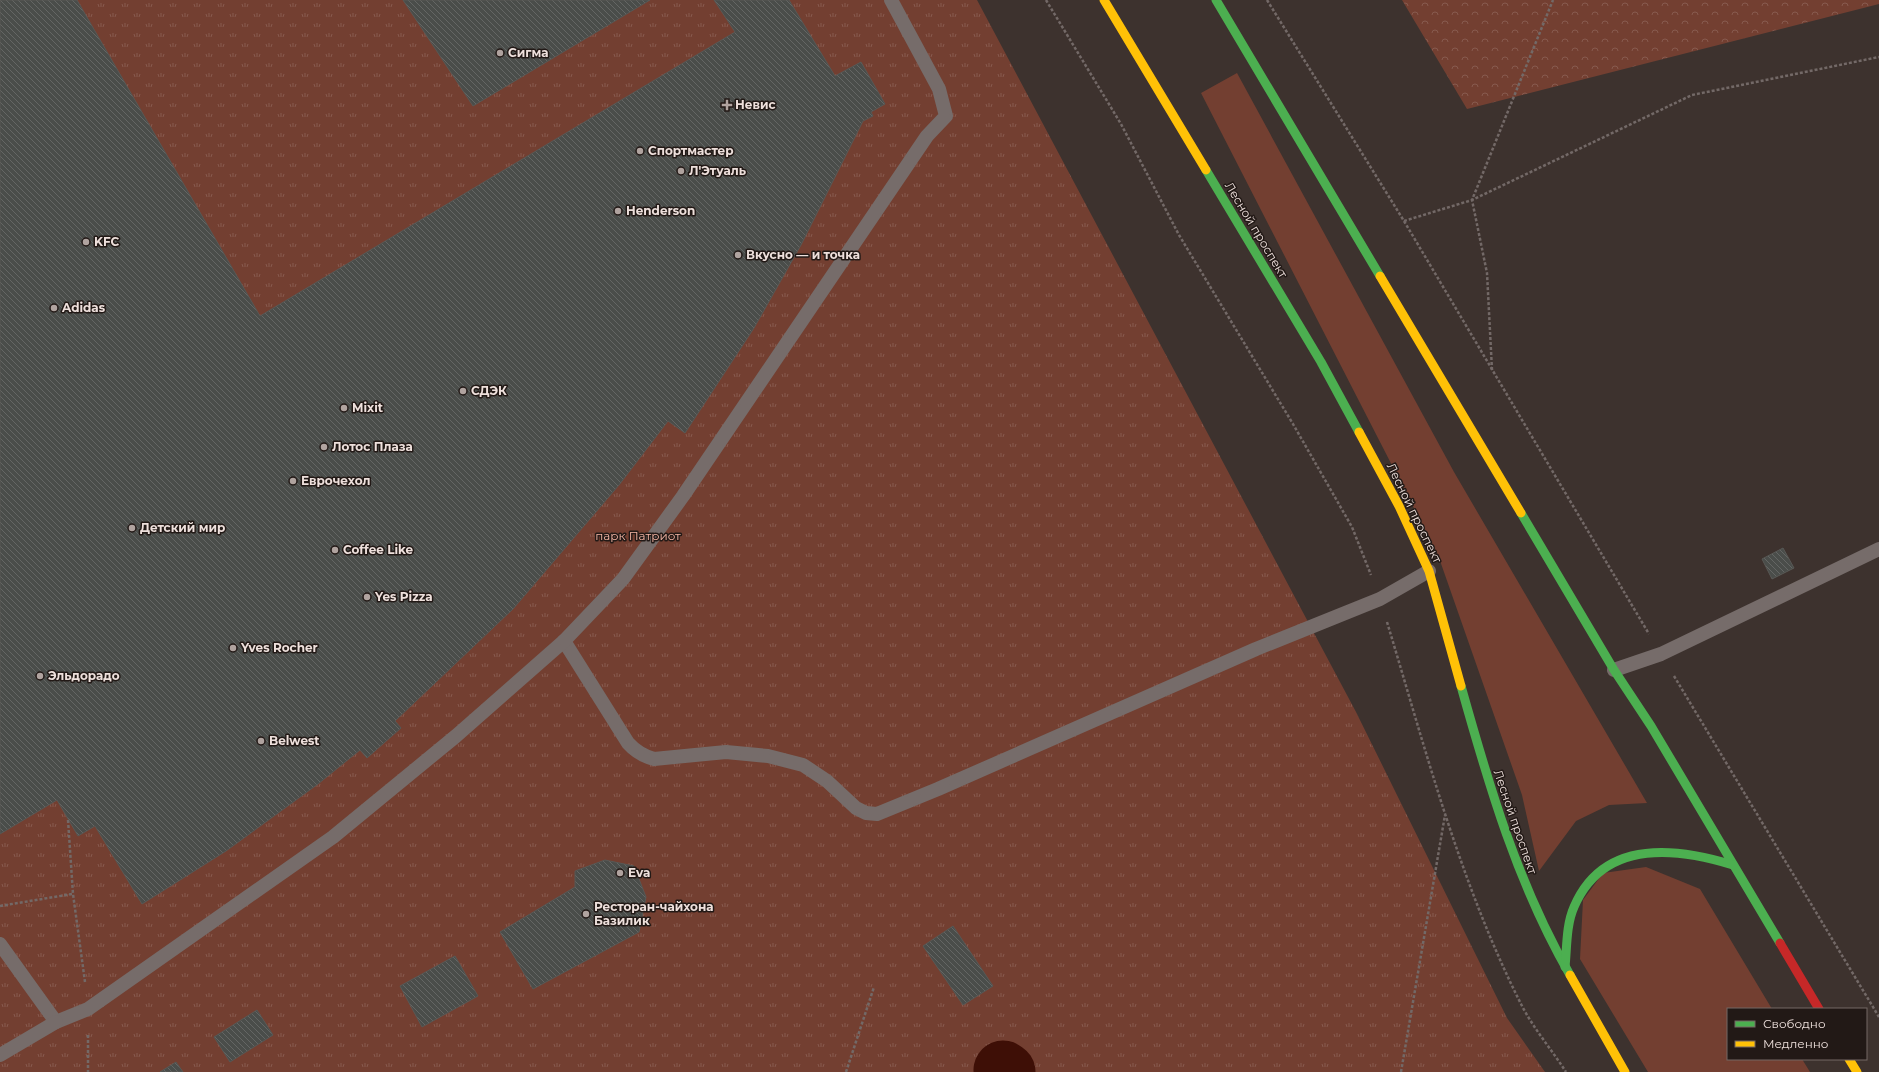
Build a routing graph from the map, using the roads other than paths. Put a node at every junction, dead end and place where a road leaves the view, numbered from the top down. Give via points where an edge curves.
1 (1104, 0) edge
2 (1216, 0) edge
3 (893, 1) edge
4 (1879, 549) edge
5 (1430, 571) junction
6 (564, 641) junction
7 (1614, 670) junction
8 (1733, 865) junction
9 (0, 944) edge
10 (1565, 967) junction
11 (1818, 1008) edge
12 (56, 1022) junction
13 (0, 1054) edge
14 (1850, 1060) edge
15 (1625, 1072) edge
16 (1857, 1072) edge

1 - 5 main road, Лесной проспект via 1321,362 1400,506
2 - 7 main road
3 - 6 lane via 940,89 946,116 927,136 683,496 627,572
4 - 7 lane via 1661,654
5 - 6 lane via 1380,599 1249,652 877,814 866,813 856,808 826,780 804,765 768,756 726,752 654,759 644,756 628,743
5 - 10 main road, Лесной проспект via 1488,782 1524,884
6 - 12 lane via 456,736 333,837 88,1009
7 - 8 main road via 1651,726
8 - 10 main road via 1692,854 1663,851 1639,853 1610,864 1586,883 1574,908
8 - 11 main road
9 - 12 lane
10 - 15 main road, Лесной проспект
12 - 13 lane
14 - 16 main road

